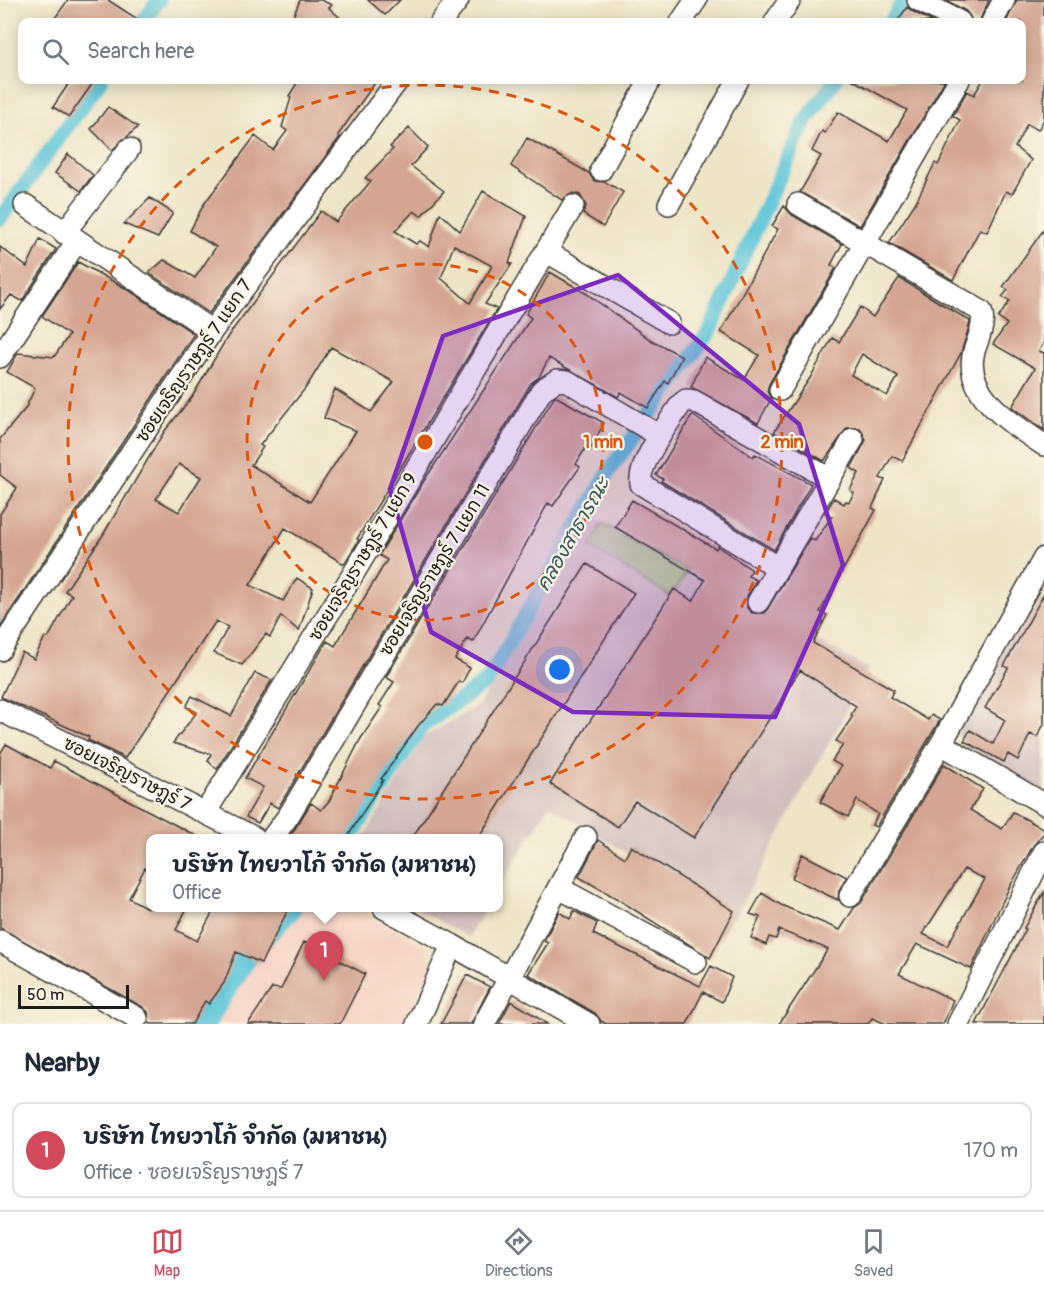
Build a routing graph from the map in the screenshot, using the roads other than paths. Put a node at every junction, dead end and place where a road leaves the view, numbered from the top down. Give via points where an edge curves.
1 (458, 0) edge
2 (696, 0) edge
3 (790, 0) edge
4 (918, 0) edge
5 (1004, 0) edge
6 (444, 18) edge
7 (685, 18) edge
8 (778, 18) edge
9 (952, 18) edge
10 (994, 18) edge
11 (395, 84) edge
12 (648, 84) edge
13 (736, 84) edge
14 (957, 84) edge
15 (129, 149) dead end
16 (601, 170) dead end
17 (669, 204) dead end
18 (798, 204) dead end
19 (25, 205) dead end
20 (573, 206) dead end
21 (71, 237) junction
22 (866, 242) junction
23 (547, 252) junction
24 (669, 323) dead end
25 (212, 331) junction
26 (0, 357) edge
27 (780, 390) dead end
28 (656, 434) junction
29 (854, 439) dead end
30 (1044, 445) edge
31 (830, 479) junction
32 (1044, 558) edge
33 (777, 567) junction
34 (758, 602) dead end
35 (0, 650) edge
36 (0, 710) edge
37 (941, 744) junction
38 (1044, 804) edge
39 (205, 813) junction
40 (247, 834) edge
41 (275, 834) edge
42 (586, 837) dead end
43 (1044, 852) edge
44 (559, 888) junction
45 (850, 896) dead end
46 (391, 912) edge
47 (0, 941) edge
48 (452, 945) junction
49 (696, 962) dead end
50 (509, 977) junction
51 (137, 1018) dead end
52 (417, 1024) edge
53 (484, 1024) edge
54 (589, 1024) edge
55 (958, 1024) edge

1 - 6 street
2 - 7 street
3 - 8 street
4 - 9 street
5 - 10 street
11 - 25 street, ซอยเจริญราษฎร์ 7 แยก 7
12 - 16 street
13 - 17 street
14 - 22 street
15 - 21 street
18 - 22 street
19 - 21 street
20 - 23 street, ซอยเจริญราษฎร์ 7 แยก 9
21 - 25 street
21 - 26 street
22 - 27 street
22 - 30 street via 981,311 983,320 973,365 983,394 993,410
23 - 24 street
23 - 39 street, ซอยเจริญราษฎร์ 7 แยก 9
25 - 35 street, ซอยเจริญราษฎร์ 7 แยก 7
28 - 31 street via 681,404 694,401
28 - 33 street via 640,473 640,484
28 - 41 street, ซอยเจริญราษฎร์ 7 แยก 11 via 567,381 557,380 542,390
29 - 31 street
31 - 33 street
32 - 37 street
33 - 34 street
36 - 39 street, ซอยเจริญราษฎร์ 7
37 - 38 street
37 - 45 street
39 - 40 street, ซอยเจริญราษฎร์ 7
42 - 44 street
43 - 55 street
44 - 49 street
44 - 50 street
46 - 48 street
47 - 51 street
48 - 50 street
48 - 52 street
50 - 53 street
50 - 54 street

